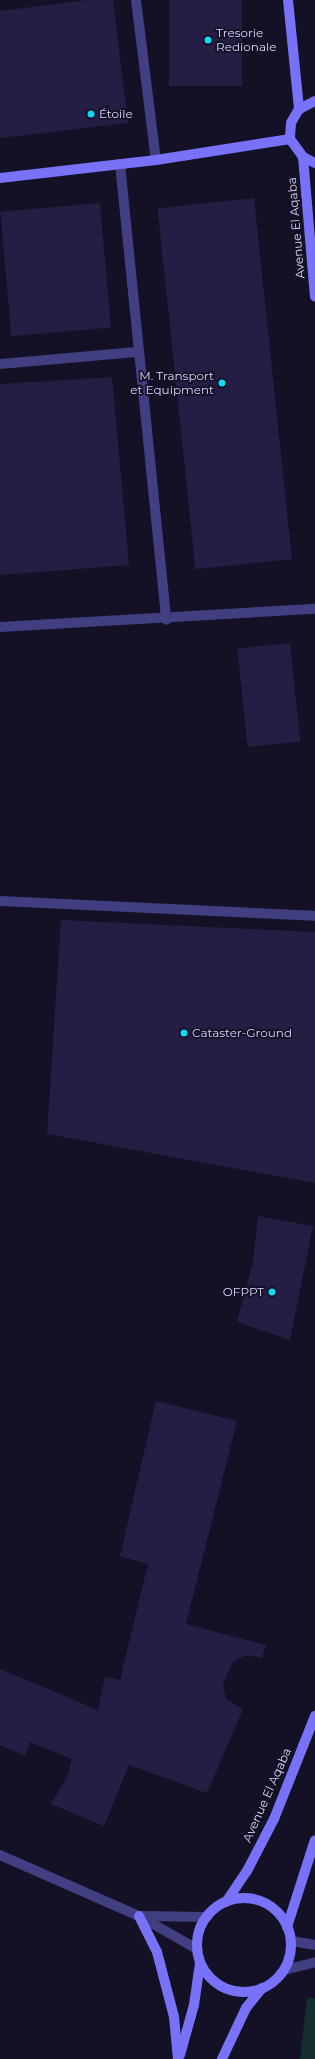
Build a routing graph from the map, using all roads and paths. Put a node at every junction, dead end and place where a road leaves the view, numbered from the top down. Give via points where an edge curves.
1 (136, 0) edge
2 (288, 0) edge
3 (315, 101) edge
4 (299, 109) junction
5 (290, 139) junction
6 (303, 157) junction
7 (156, 160) junction
8 (315, 163) edge
9 (120, 164) junction
10 (0, 178) edge
11 (315, 296) edge
12 (136, 352) junction
13 (0, 364) edge
14 (315, 609) edge
15 (166, 620) junction
16 (0, 628) edge
17 (0, 901) edge
18 (315, 916) edge
19 (315, 1716) edge
20 (315, 1840) edge
21 (0, 1855) edge
22 (226, 1902) junction
23 (139, 1916) junction
24 (207, 1917) junction
25 (288, 1927) junction
26 (291, 1941) junction
27 (315, 1945) edge
28 (197, 1949) junction
29 (315, 1962) edge
30 (200, 1963) junction
31 (284, 1970) junction
32 (262, 1988) junction
33 (178, 2059) edge
34 (222, 2059) edge

1 - 7 street
2 - 4 main road
3 - 4 main road
4 - 5 main road via 291,123
5 - 6 main road
5 - 7 main road
6 - 8 main road
6 - 11 main road, Avenue El Aqaba
7 - 9 main road
9 - 10 main road
9 - 12 street
12 - 13 street
12 - 15 street
14 - 15 street
15 - 16 street
17 - 18 street
19 - 22 main road, Avenue El Aqaba via 274,1819 247,1871
20 - 25 main road
21 - 23 street
22 - 24 main road
22 - 25 main road via 255,1900 280,1914
23 - 24 street
23 - 28 street
23 - 33 main road via 157,1952 174,2017
24 - 28 main road via 198,1934
25 - 26 main road
26 - 27 street
26 - 31 main road
28 - 30 main road
29 - 31 street
30 - 32 main road via 208,1976 226,1988 248,1992
30 - 33 main road via 194,2005
31 - 32 main road
32 - 34 main road via 246,2008

